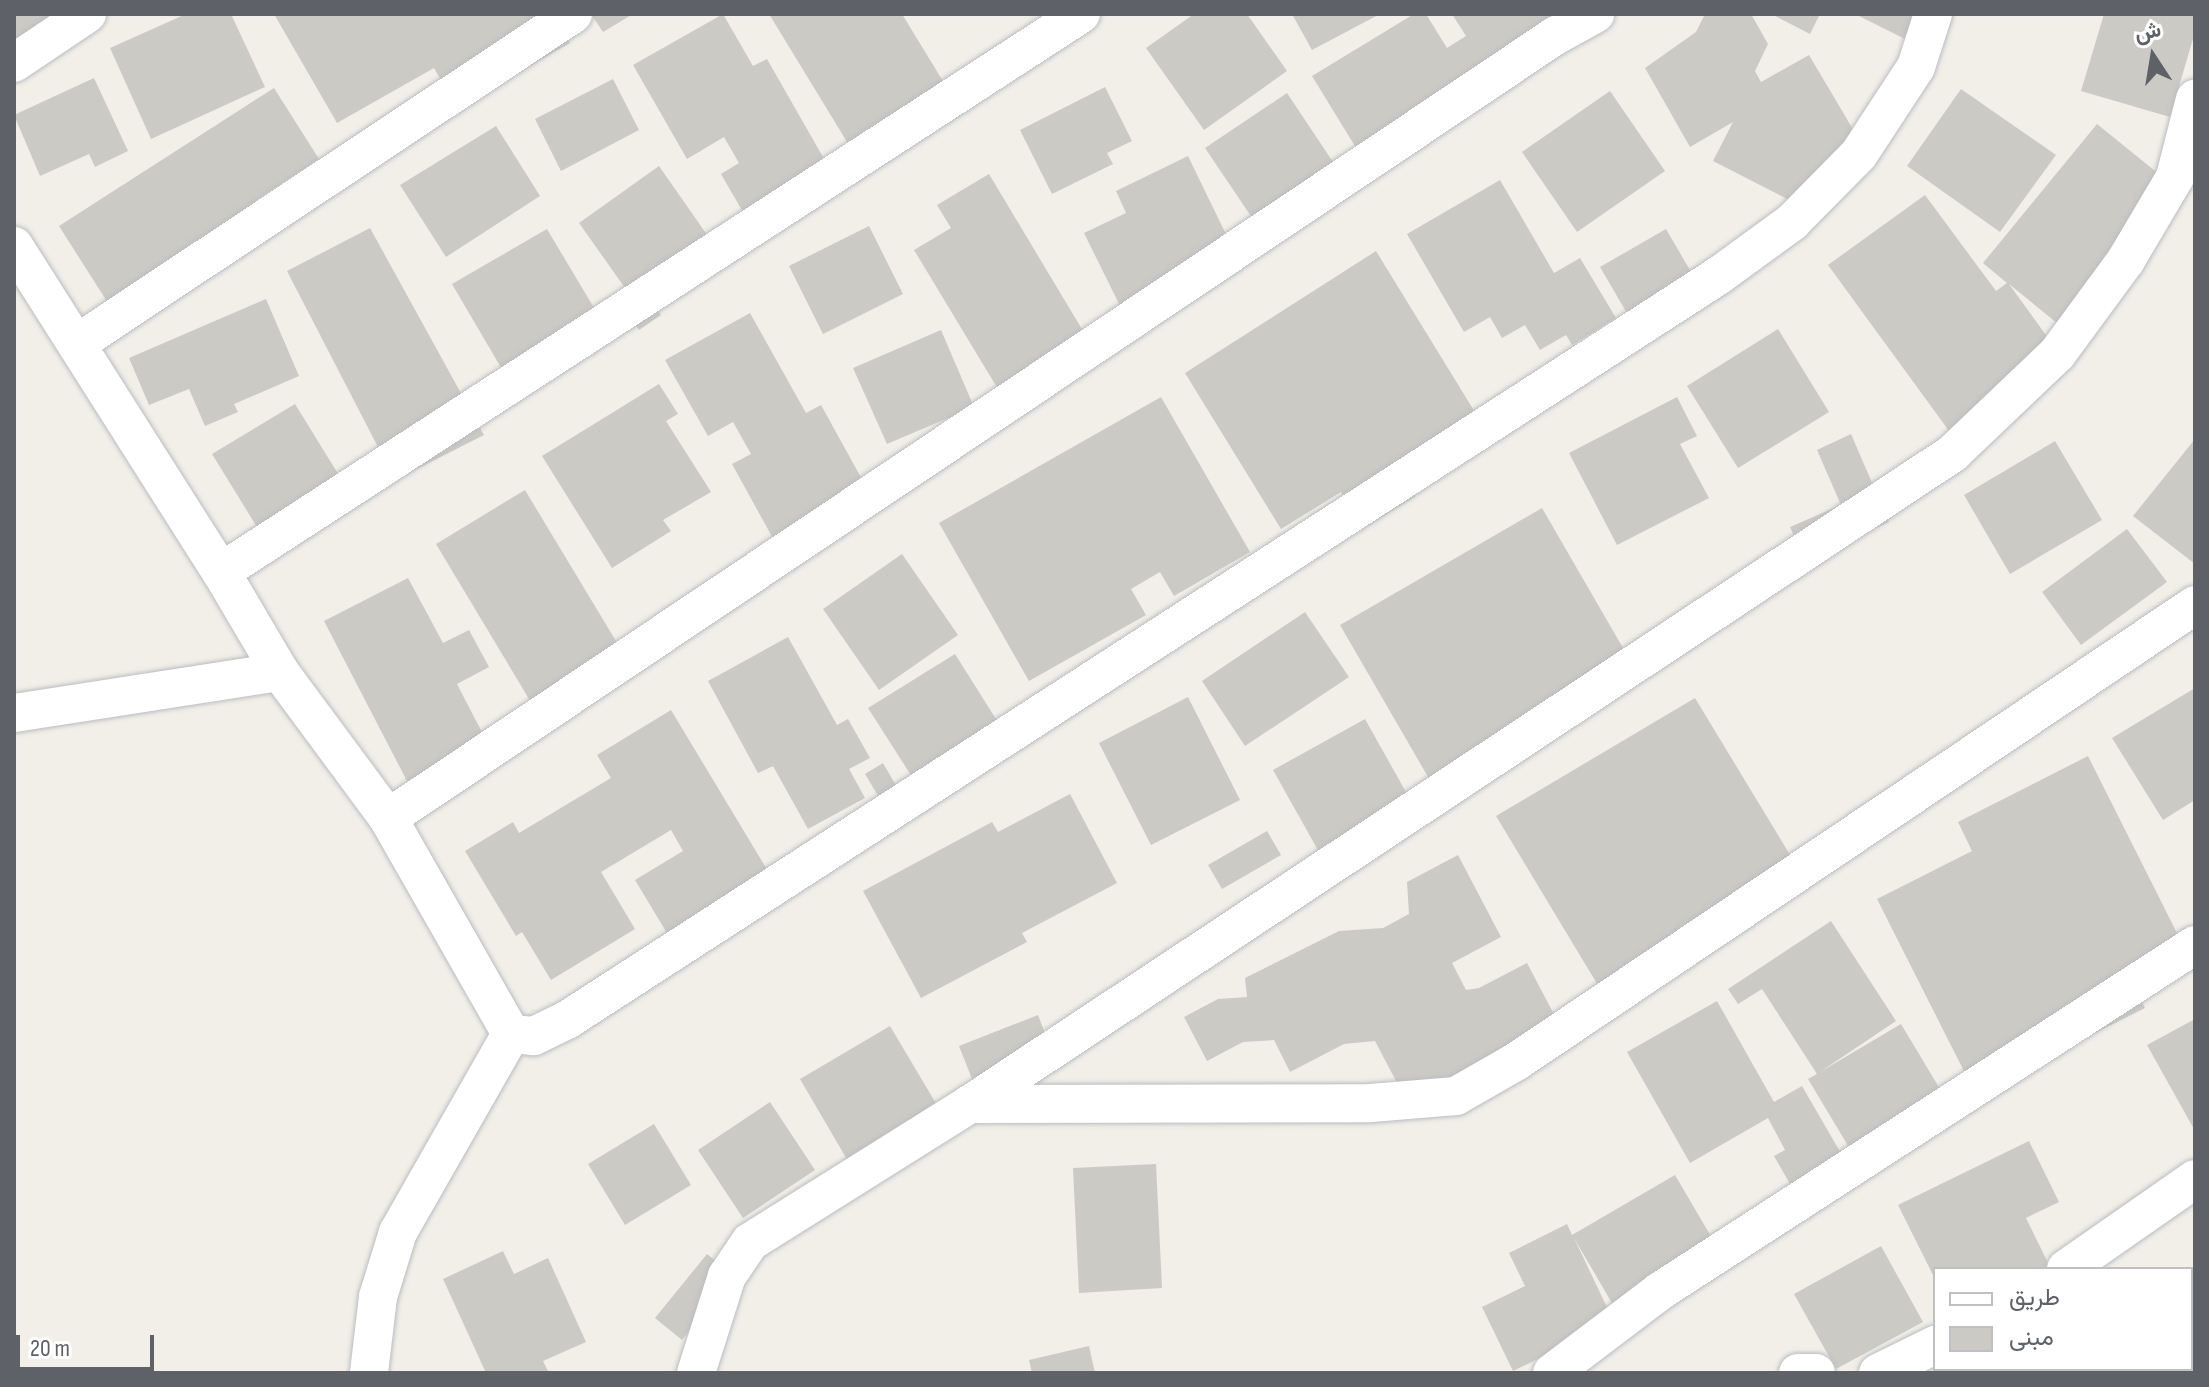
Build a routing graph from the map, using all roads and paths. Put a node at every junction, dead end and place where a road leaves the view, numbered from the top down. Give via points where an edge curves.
1 (87, 14) edge
2 (573, 14) edge
3 (1081, 14) edge
4 (1595, 14) edge
5 (1933, 14) edge
6 (14, 63) edge
7 (2195, 99) edge
8 (14, 246) edge
9 (79, 342) junction
10 (221, 572) junction
11 (2195, 605) edge
12 (280, 672) junction
13 (14, 713) edge
14 (388, 818) junction
15 (2195, 945) edge
16 (511, 1034) junction
17 (970, 1104) junction
18 (2195, 1179) edge
19 (2069, 1267) edge
20 (1933, 1346) edge
21 (369, 1373) edge
22 (696, 1373) edge
23 (1552, 1373) edge
24 (1878, 1373) edge

1 - 6 street
2 - 9 street
3 - 10 street
4 - 14 street
5 - 16 street via 1916,67 1859,154 1792,222 1718,276 567,1020 534,1036
7 - 17 street via 2175,177 2126,260 2057,354 1953,453
8 - 9 street
9 - 10 street
10 - 12 street
11 - 17 street via 1517,1061 1456,1096 1371,1103
12 - 13 street
12 - 14 street
14 - 16 street
15 - 23 street via 1673,1282
16 - 21 street via 398,1232 378,1297
17 - 22 street via 750,1242 727,1276
18 - 19 street
20 - 24 street

